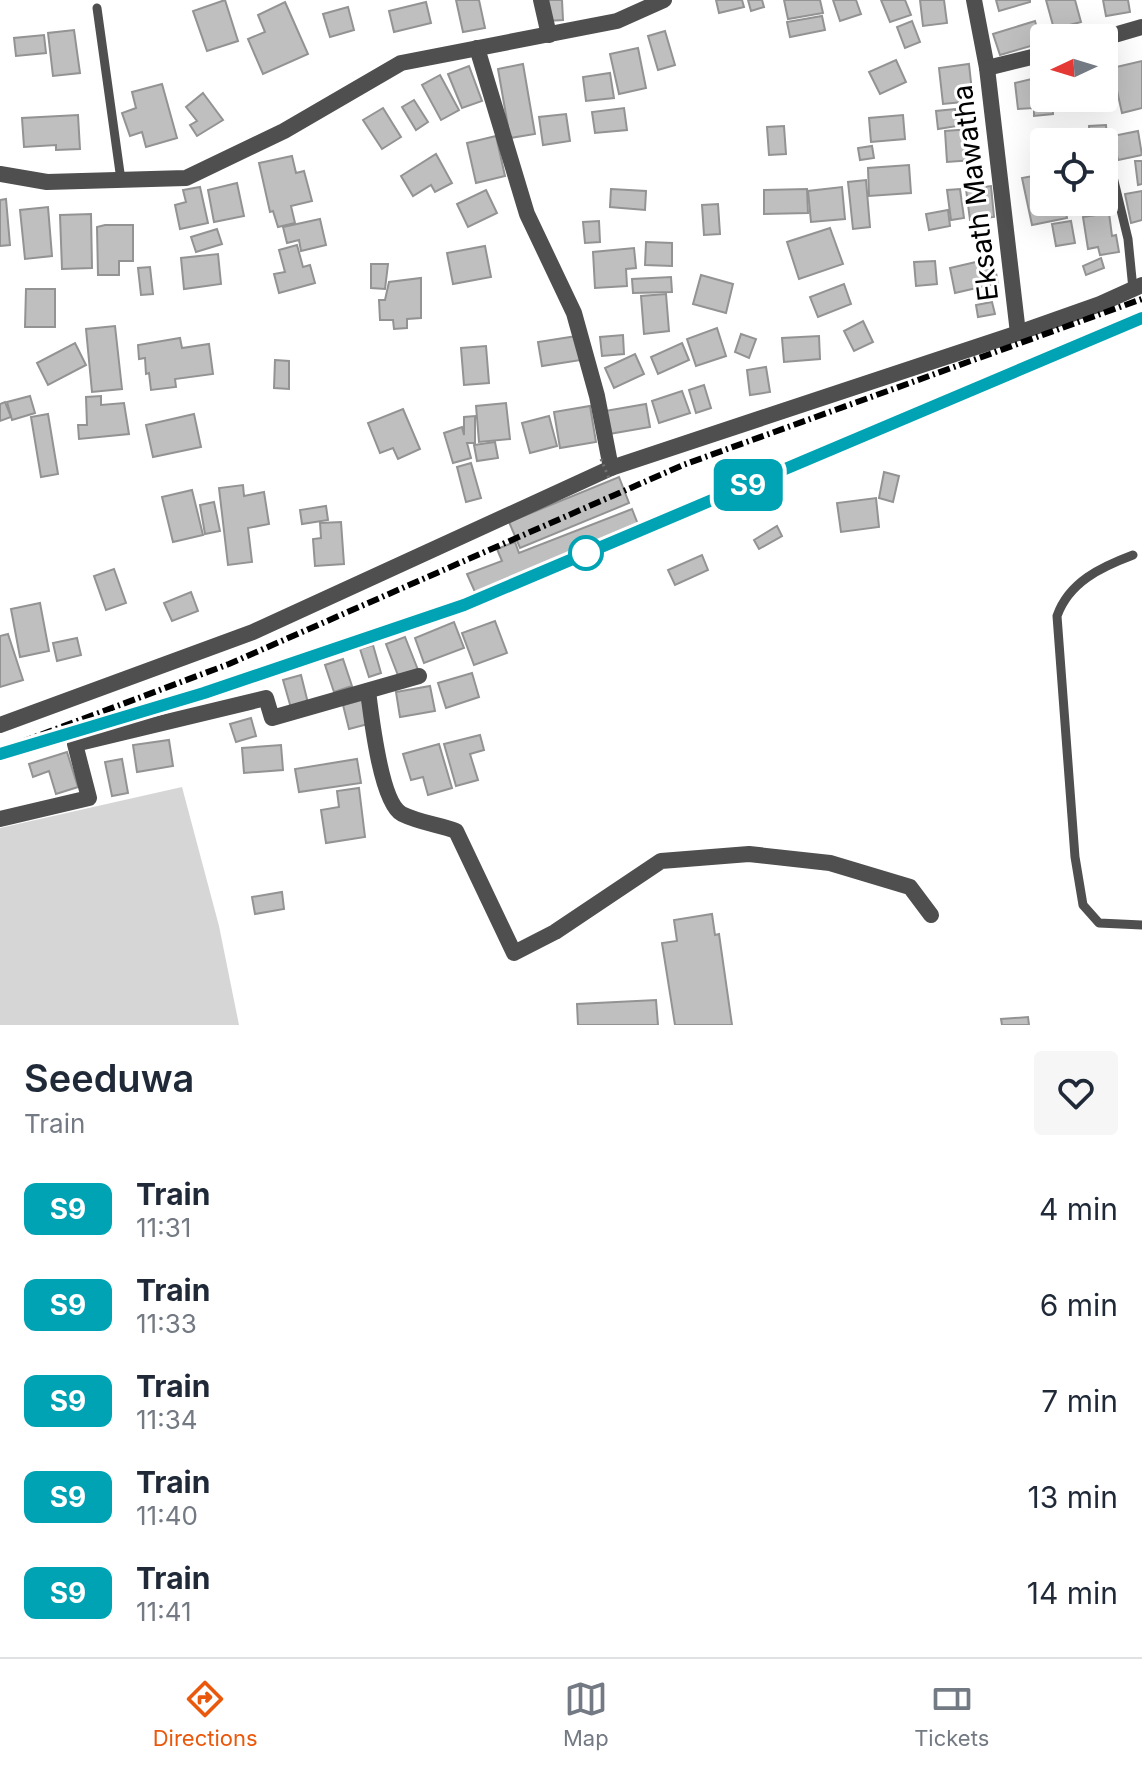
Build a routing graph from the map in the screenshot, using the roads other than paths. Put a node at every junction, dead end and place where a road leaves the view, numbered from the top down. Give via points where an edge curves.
1 (541, 0) edge
2 (664, 0) edge
3 (974, 0) edge
4 (97, 8) dead end
5 (1142, 27) edge
6 (1118, 34) edge
7 (549, 35) junction
8 (477, 48) junction
9 (1030, 57) edge
10 (987, 68) junction
11 (0, 174) edge
12 (121, 180) junction
13 (1118, 198) edge
14 (1138, 287) edge
15 (1018, 333) junction
16 (607, 469) junction
17 (1133, 555) dead end
18 (419, 676) dead end
19 (368, 691) junction
20 (0, 725) edge
21 (0, 819) edge
22 (931, 915) dead end
23 (1142, 925) edge

1 - 7 street
2 - 7 street via 617,21
3 - 10 street, Eksath Mawatha
4 - 12 lane
5 - 6 street
7 - 8 street
8 - 12 street via 401,63 284,131 186,178
8 - 16 street via 527,214 574,313 597,396
9 - 10 street
10 - 15 street, Eksath Mawatha
11 - 12 street via 47,182
13 - 14 lane
14 - 15 street
15 - 16 street
16 - 20 street via 253,632
17 - 23 lane via 1097,569 1063,600 1057,616 1083,905 1099,923
18 - 19 street
19 - 21 street via 272,718 266,698 75,744 89,798
19 - 22 street via 391,801 400,813 456,831 514,953 661,861 749,854 830,863 910,887

